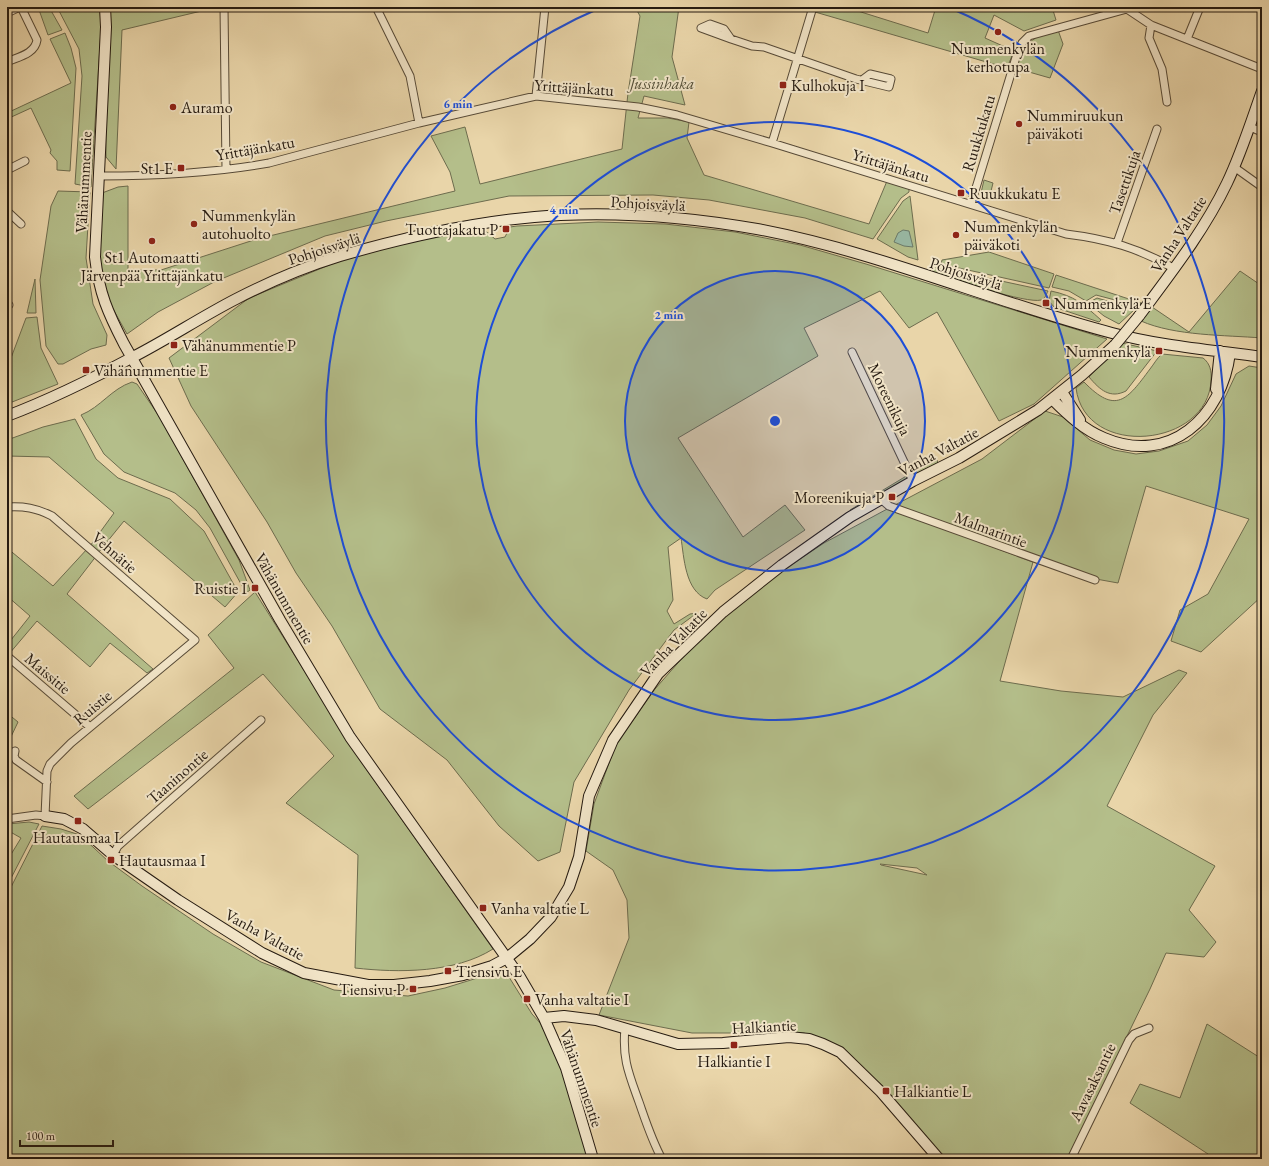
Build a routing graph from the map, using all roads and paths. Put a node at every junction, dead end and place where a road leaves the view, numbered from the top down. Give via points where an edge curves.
1 (21, 7) edge
2 (105, 7) edge
3 (224, 7) edge
4 (376, 7) edge
5 (545, 7) edge
6 (813, 7) edge
7 (1200, 7) edge
8 (1127, 8) edge
9 (7, 13) edge
10 (1151, 25) junction
11 (731, 39) dead end
12 (1187, 39) junction
13 (798, 58) junction
14 (7, 62) edge
15 (1261, 69) edge
16 (862, 80) dead end
17 (1262, 91) edge
18 (536, 96) junction
19 (1167, 102) dead end
20 (419, 123) junction
21 (1250, 127) junction
22 (1157, 129) dead end
23 (1262, 132) edge
24 (772, 143) junction
25 (25, 161) dead end
26 (1234, 167) junction
27 (226, 169) junction
28 (7, 170) edge
29 (100, 176) junction
30 (1262, 187) edge
31 (971, 204) junction
32 (7, 211) edge
33 (21, 224) dead end
34 (1117, 243) junction
35 (1175, 269) junction
36 (852, 352) dead end
37 (1225, 352) junction
38 (1262, 357) edge
39 (132, 358) junction
40 (1062, 392) junction
41 (1053, 400) junction
42 (7, 416) edge
43 (1091, 432) junction
44 (914, 481) junction
45 (881, 499) junction
46 (7, 507) edge
47 (1095, 580) dead end
48 (195, 640) joint
49 (7, 656) edge
50 (261, 720) dead end
51 (90, 727) junction
52 (15, 751) dead end
53 (46, 782) junction
54 (45, 816) junction
55 (7, 819) edge
56 (113, 854) junction
57 (507, 958) junction
58 (544, 1018) junction
59 (625, 1028) junction
60 (1149, 1028) dead end
61 (593, 1159) edge
62 (662, 1159) edge
63 (938, 1159) edge
64 (1071, 1159) edge

1 - 9 street
1 - 14 street via 37,40 36,45 30,52
2 - 29 street, Vähänummentie
3 - 27 street
4 - 20 street via 410,76
5 - 18 street
6 - 13 street
7 - 12 street
8 - 10 street, Ruukkukatu
8 - 31 street, Ruukkukatu via 1047,30 1029,36 1022,43
10 - 12 street, Ruukkukatu
10 - 19 street via 1149,38 1162,69
11 - 13 street
12 - 15 street, Ruukkukatu
13 - 16 street
13 - 24 street
17 - 21 street, Vanha Valtatie
18 - 20 street, Yrittäjänkatu
18 - 24 street, Yrittäjänkatu via 643,107
20 - 27 street, Yrittäjänkatu via 269,164
21 - 23 street
21 - 26 street, Vanha Valtatie
22 - 34 street, Tasettikuja
24 - 31 street, Yrittäjänkatu
25 - 28 street
26 - 30 street
26 - 35 street, Vanha Valtatie via 1212,212
27 - 29 street, Yrittäjänkatu
29 - 39 street, Vähänummentie via 95,230 97,280 108,311
31 - 34 street, Yrittäjänkatu via 1066,234
32 - 33 street
34 - 35 street, Yrittäjänkatu
35 - 40 street, Vanha Valtatie, bridge via 1114,345
36 - 44 street, Moreenikuja
37 - 38 street, Pohjoisväylä
37 - 39 street, Pohjoisväylä via 1157,343 1108,332 834,247 789,236 670,218 574,215 524,218 454,229 339,256 289,274 235,299
37 - 43 street via 1212,404 1200,422 1179,438 1155,445 1128,445
39 - 42 street, Pohjoisväylä via 51,398
39 - 57 street, Vähänummentie via 280,620 350,737
40 - 41 street, Vanha Valtatie
40 - 43 street via 1078,418
41 - 43 street
41 - 44 street, Vanha Valtatie via 966,454
44 - 45 street, Vanha Valtatie
45 - 47 street, Malmarintie via 889,506
45 - 57 street, Vanha Valtatie via 850,517 776,569 723,612 658,674 613,740 588,796 579,857 569,887 551,917
46 - 48 street, Vehnätie via 37,508 52,516
48 - 51 street, Ruistie
49 - 51 street, Maissitie
50 - 56 street, Taaninontie via 118,846
51 - 53 street, Ruistie via 50,764
52 - 53 street via 16,760
53 - 54 street, Ruistie
54 - 55 street
54 - 56 street, Vanha Valtatie via 64,819 83,829
56 - 57 street, Vanha Valtatie via 178,900 262,953 304,972 368,985 394,985 464,975
57 - 58 street, Vähänummentie
58 - 59 street, Halkiantie via 564,1016 596,1020
58 - 61 street, Vähänummentie via 566,1068
59 - 62 street via 627,1072 652,1140
59 - 63 street, Halkiantie via 678,1044 789,1037 809,1039 823,1044 840,1052 882,1092
60 - 64 street, Aavasaksantie via 1134,1034 1129,1040

